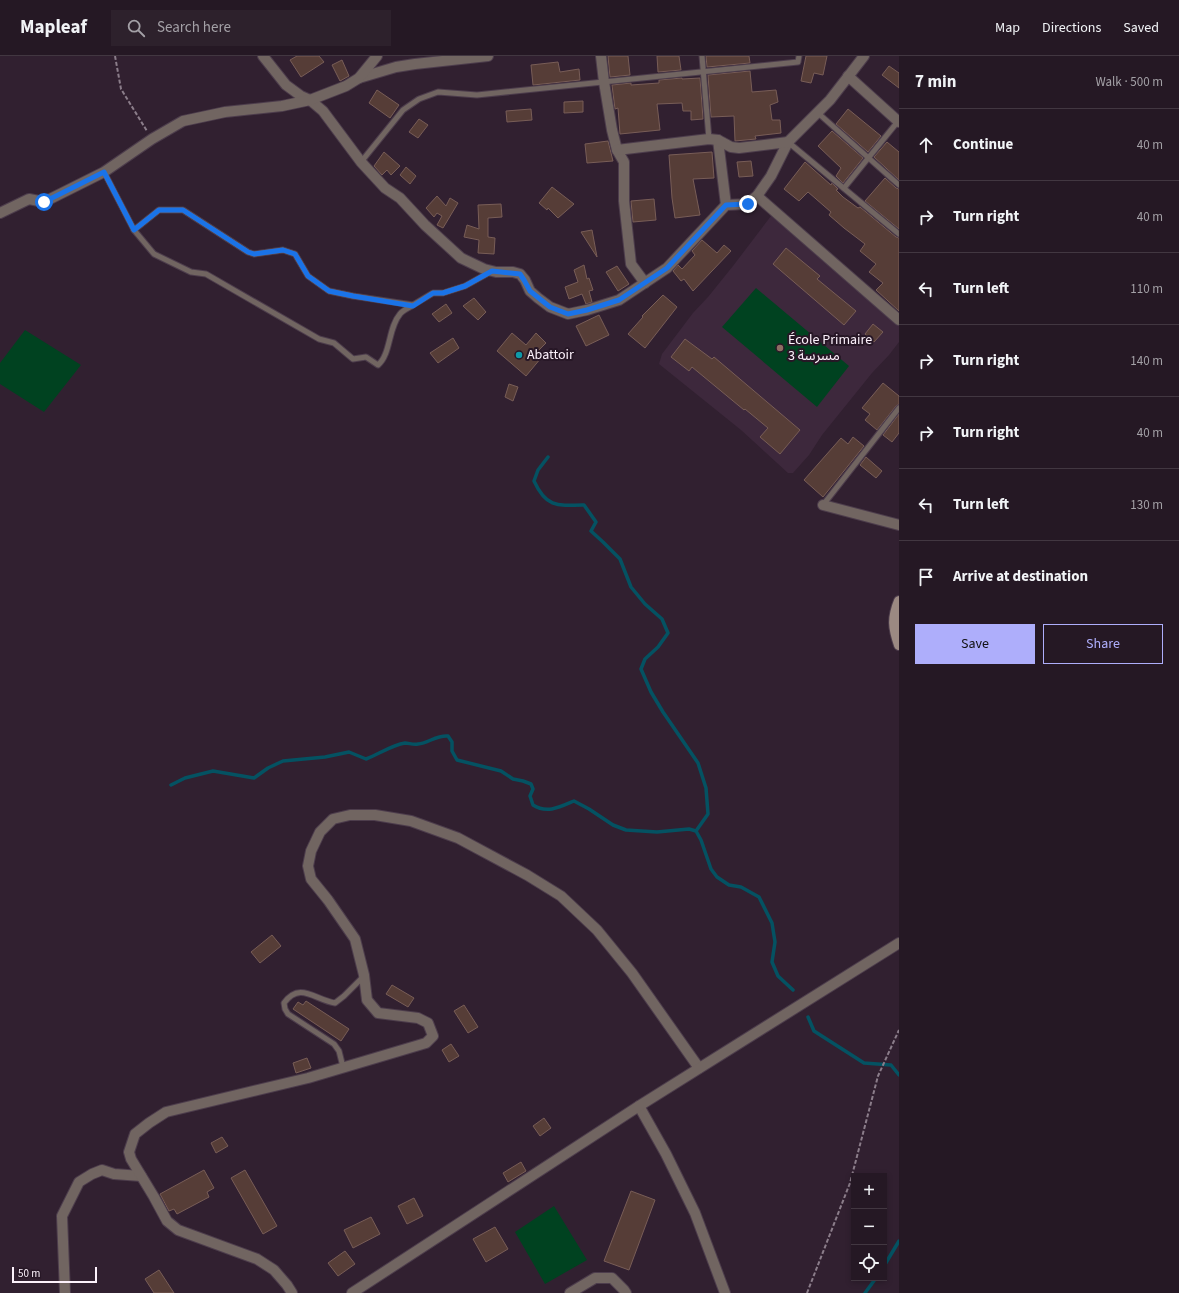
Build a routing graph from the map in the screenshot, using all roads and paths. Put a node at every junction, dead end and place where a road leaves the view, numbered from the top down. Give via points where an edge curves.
1 (114, 56) edge
2 (263, 56) edge
3 (377, 56) edge
4 (488, 56) edge
5 (601, 56) edge
6 (702, 56) edge
7 (799, 56) edge
8 (863, 56) edge
9 (703, 72) junction
10 (848, 76) junction
11 (359, 78) junction
12 (604, 82) junction
13 (310, 100) junction
14 (818, 112) junction
15 (899, 121) edge
16 (152, 139) junction
17 (714, 140) junction
18 (788, 142) junction
19 (617, 150) junction
20 (869, 158) junction
21 (361, 162) junction
22 (104, 172) junction
23 (899, 185) edge
24 (844, 188) junction
25 (757, 196) junction
26 (726, 205) junction
27 (0, 213) edge
28 (134, 230) junction
29 (899, 234) edge
30 (492, 271) junction
31 (645, 283) junction
32 (413, 306) junction
33 (897, 315) edge
34 (899, 408) edge
35 (823, 505) joint
36 (899, 525) edge
37 (899, 601) edge
38 (899, 645) edge
39 (899, 943) edge
40 (364, 975) junction
41 (899, 1030) edge
42 (343, 1067) junction
43 (699, 1068) junction
44 (639, 1106) junction
45 (141, 1176) junction
46 (66, 1293) edge
47 (292, 1293) edge
48 (352, 1293) edge
49 (570, 1293) edge
50 (626, 1293) edge
51 (725, 1293) edge
52 (807, 1293) edge

1 - 16 path via 121,89
2 - 13 street via 286,85
3 - 11 street
4 - 11 street via 396,67
5 - 12 street
6 - 9 lane
7 - 9 lane via 798,62
8 - 10 street
9 - 12 lane
9 - 17 lane
10 - 14 street
10 - 15 street
11 - 13 street
12 - 19 street
12 - 21 lane via 477,96 438,92 419,99 403,110
13 - 16 street via 195,118 183,121
13 - 21 street via 323,111
14 - 18 street
14 - 20 lane
15 - 20 lane
16 - 22 street
17 - 18 street via 739,148
17 - 19 street
17 - 26 street
18 - 24 lane
18 - 25 street via 771,176
19 - 31 street via 624,162 624,201 631,264
20 - 23 lane
20 - 24 lane
21 - 30 street via 385,188 400,198 461,258 482,269
22 - 27 street via 44,202 29,199
22 - 28 lane
24 - 29 lane
25 - 26 street via 748,204
25 - 33 street
26 - 31 street via 667,268
28 - 32 lane via 159,210 183,210 248,252 254,254 283,250 295,254 308,276 329,291
28 - 32 lane via 154,254 191,272 206,274 320,339 334,343 353,359 366,357 378,365 384,360 394,325 401,313
30 - 31 street via 520,274 530,291 538,298 550,307 568,314 619,300
30 - 32 lane via 465,286 443,293 433,293
34 - 35 lane
35 - 36 street
37 - 38 street via 893,620
39 - 43 street
40 - 42 lane via 335,1003 303,992 294,992 284,1002 288,1014 334,1044 339,1051
40 - 42 street via 368,1000 378,1013 418,1018 428,1023 433,1036 426,1043
40 - 43 street via 355,939 311,879 308,866 311,851 320,832 333,819 350,815 375,815 411,821 458,838 561,896 597,930 632,973
41 - 52 path via 878,1076 850,1183
42 - 45 street via 308,1078 166,1112 135,1134 129,1152
43 - 44 street
44 - 48 street
44 - 51 street via 696,1213
45 - 46 street via 114,1174 102,1170 79,1182 62,1216
45 - 47 street via 167,1222 178,1230 257,1259 274,1270
49 - 50 street via 595,1278 612,1278

